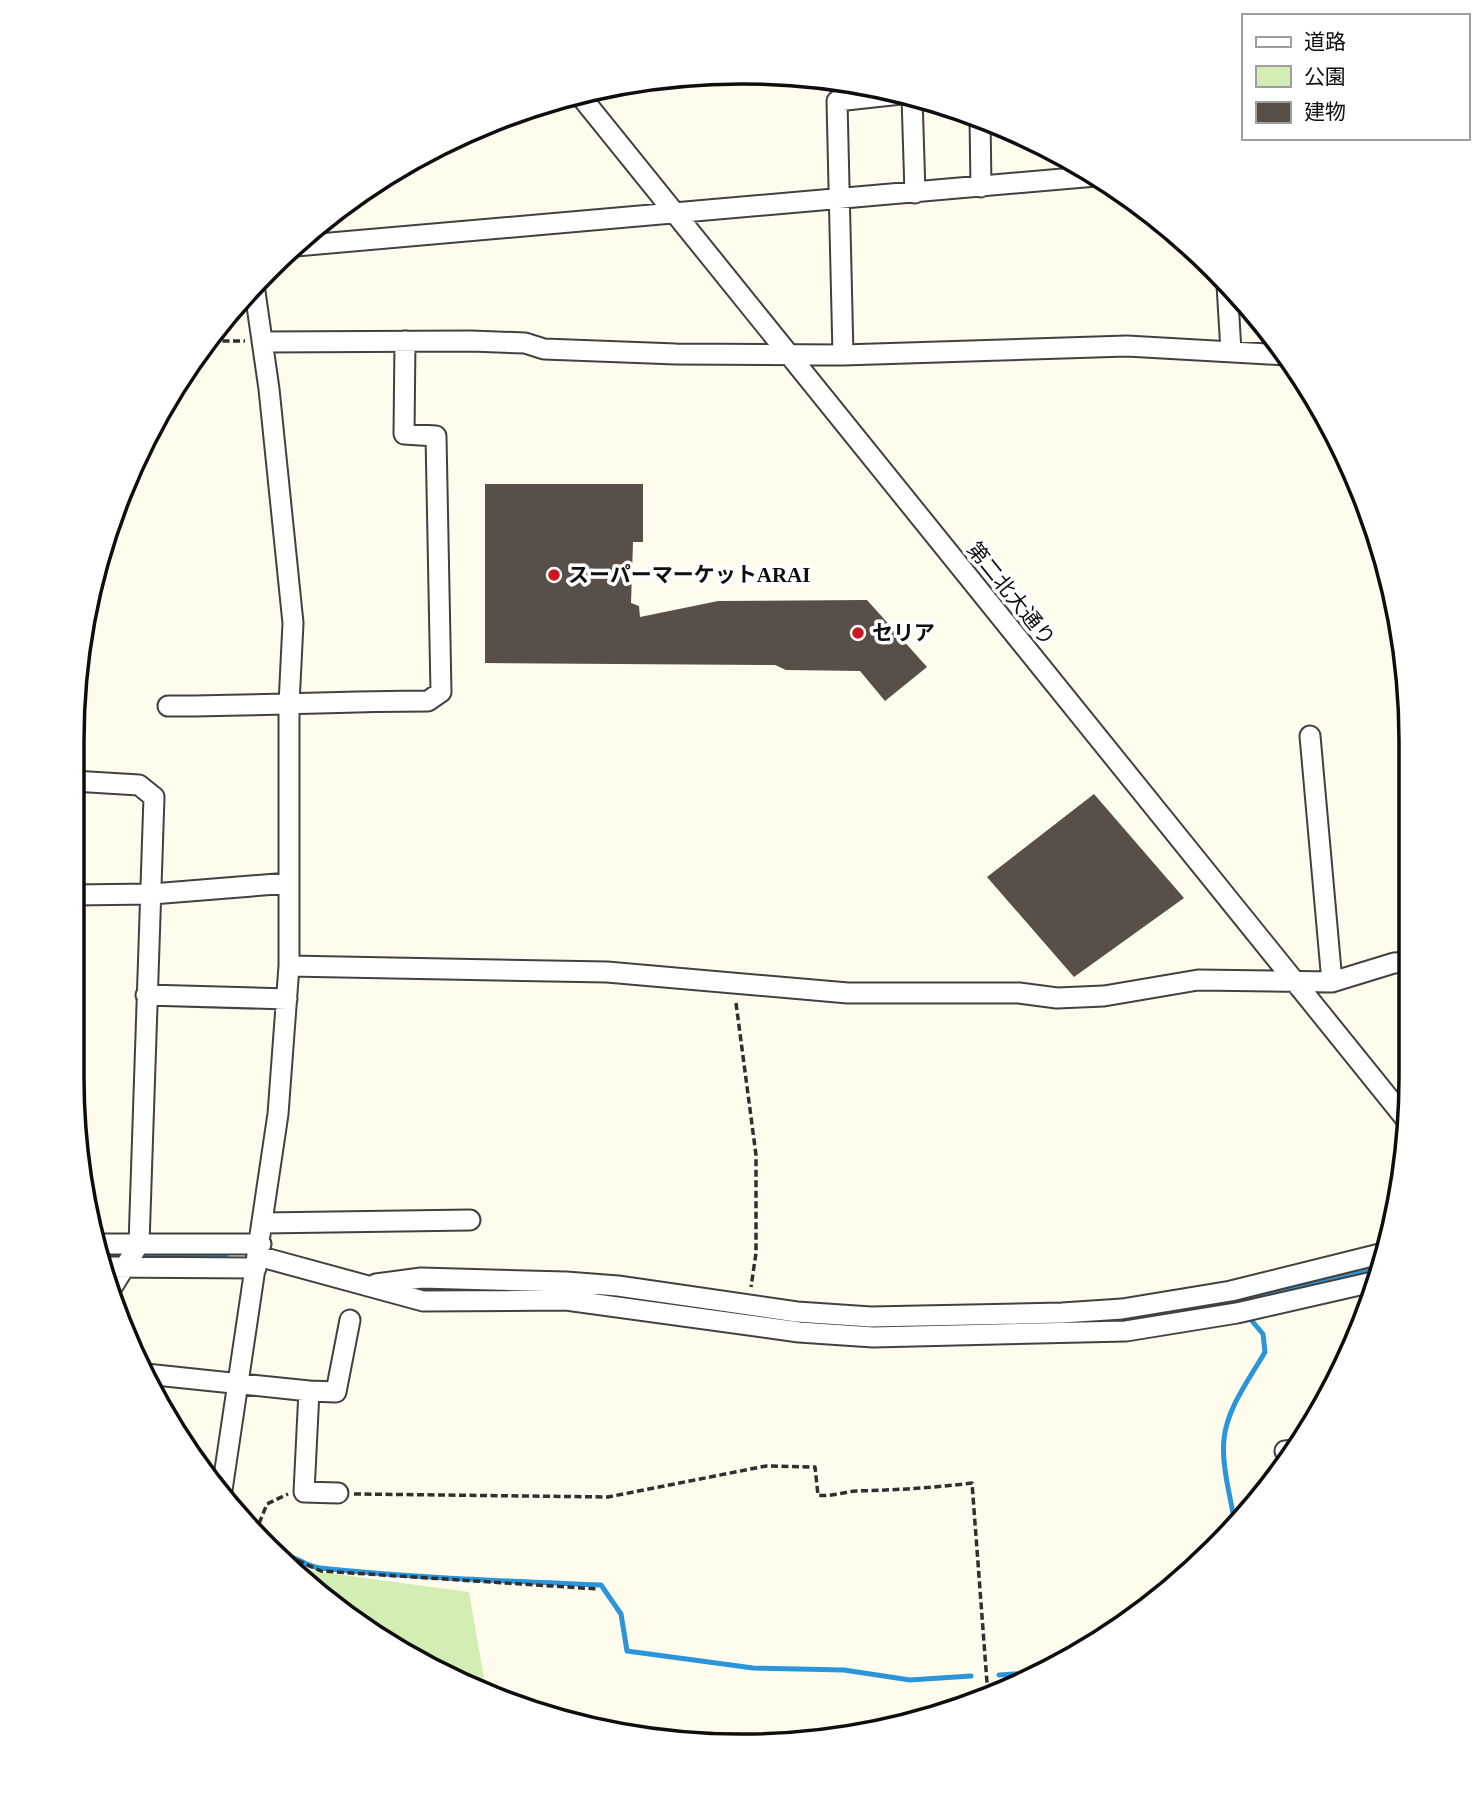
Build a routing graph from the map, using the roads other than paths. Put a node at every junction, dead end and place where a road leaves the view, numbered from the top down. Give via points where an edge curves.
1 (871, 97) edge
2 (586, 103) edge
3 (912, 106) edge
4 (980, 129) edge
5 (1079, 178) edge
6 (981, 187) junction
7 (915, 193) junction
8 (838, 201) junction
9 (676, 214) junction
10 (311, 245) edge
11 (256, 299) edge
12 (1228, 300) edge
13 (405, 341) junction
14 (262, 342) junction
15 (1231, 351) junction
16 (789, 354) junction
17 (1272, 354) edge
18 (843, 355) junction
19 (289, 704) junction
20 (168, 706) dead end
21 (1311, 736) dead end
22 (84, 782) edge
23 (289, 883) junction
24 (152, 894) junction
25 (84, 895) edge
26 (1399, 963) edge
27 (289, 966) junction
28 (1293, 981) junction
29 (1332, 982) junction
30 (146, 995) junction
31 (287, 999) junction
32 (1398, 1110) edge
33 (470, 1220) dead end
34 (263, 1223) junction
35 (105, 1244) edge
36 (139, 1244) junction
37 (1374, 1255) edge
38 (258, 1256) junction
39 (112, 1268) edge
40 (123, 1268) junction
41 (116, 1280) edge
42 (1365, 1284) edge
43 (368, 1286) junction
44 (350, 1320) dead end
45 (874, 1326) junction
46 (156, 1375) edge
47 (238, 1383) junction
48 (309, 1391) junction
49 (223, 1481) edge
50 (338, 1493) road end

1 - 8 street via 837,101
2 - 9 street, 第二北大通り
3 - 7 street
4 - 6 street
5 - 6 street
6 - 7 street
7 - 8 street
8 - 9 street
8 - 18 street
9 - 10 street
9 - 16 street, 第二北大通り
11 - 14 street
12 - 15 street
13 - 14 street
13 - 16 street via 525,343 544,349 676,354
13 - 19 street via 404,434 436,436 441,692 428,701
14 - 19 street via 293,623
15 - 17 street
15 - 18 street via 1127,346
16 - 18 street
16 - 28 street, 第二北大通り
19 - 20 street
19 - 23 street
21 - 29 street
22 - 24 street via 139,785 154,797
23 - 24 street
23 - 27 street
24 - 25 street
24 - 30 street
26 - 29 street
27 - 28 street via 607,972 848,993 1019,993 1057,999 1198,980
27 - 31 street
28 - 29 street
28 - 32 street, 第二北大通り
30 - 31 street
30 - 36 street
31 - 34 street
33 - 34 street
34 - 38 street
35 - 36 street
36 - 38 street
36 - 40 street
37 - 45 street via 1231,1291 1122,1309
38 - 40 street
38 - 43 street
38 - 47 street
39 - 40 street
40 - 41 street
42 - 45 street via 1237,1313 1126,1331
43 - 45 street via 421,1278 566,1282
43 - 45 street via 423,1301 577,1301 799,1332
44 - 48 street via 336,1392
46 - 47 street
47 - 48 street
47 - 49 street
48 - 50 street via 304,1492

